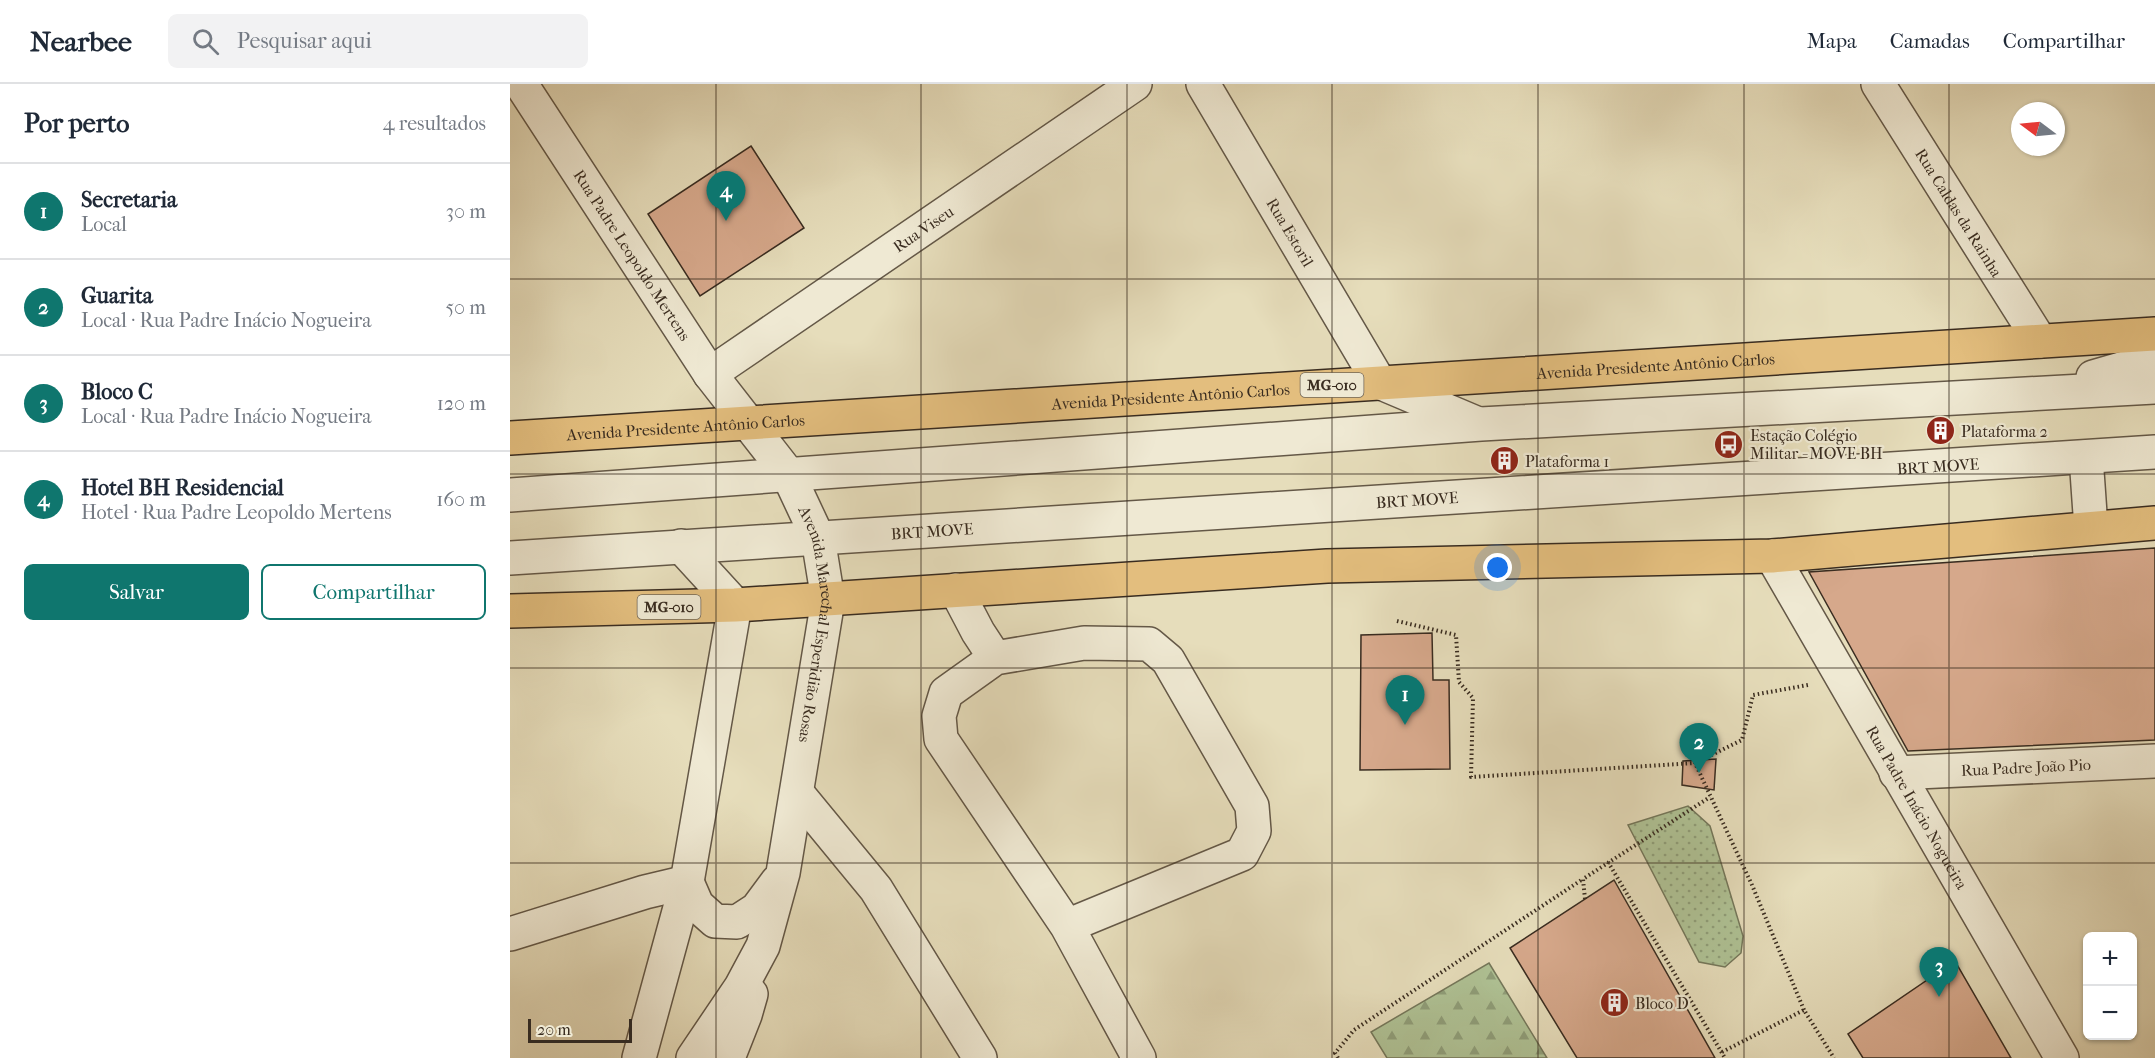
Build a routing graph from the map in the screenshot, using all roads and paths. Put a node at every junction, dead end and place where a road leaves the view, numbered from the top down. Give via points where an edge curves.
1 (521, 84) edge
2 (1135, 84) edge
3 (1203, 84) edge
4 (1878, 84) edge
5 (2155, 334) edge
6 (2040, 341) junction
7 (2155, 359) edge
8 (710, 374) junction
9 (1379, 382) junction
10 (2155, 387) edge
11 (2035, 394) junction
12 (747, 424) junction
13 (1481, 424) junction
14 (510, 438) edge
15 (2155, 452) edge
16 (2086, 457) junction
17 (788, 474) junction
18 (510, 495) edge
19 (2155, 523) edge
20 (2091, 528) junction
21 (818, 538) junction
22 (681, 546) junction
23 (1773, 556) junction
24 (510, 558) edge
25 (956, 590) junction
26 (828, 600) junction
27 (735, 605) junction
28 (510, 611) edge
29 (1397, 621) dead end
30 (995, 658) junction
31 (1843, 679) junction
32 (2155, 761) edge
33 (1695, 763) junction
34 (1896, 773) junction
35 (797, 793) junction
36 (1710, 798) junction
37 (1608, 862) junction
38 (783, 873) junction
39 (1583, 879) junction
40 (687, 882) junction
41 (1585, 899) dead end
42 (1067, 926) junction
43 (510, 934) edge
44 (764, 946) junction
45 (1804, 1010) junction
46 (1722, 1052) dead end
47 (639, 1058) edge
48 (693, 1058) edge
49 (728, 1058) edge
50 (980, 1058) edge
51 (1139, 1058) edge
52 (1338, 1058) edge
53 (1725, 1058) edge
54 (1834, 1058) edge
55 (2062, 1058) edge

1 - 8 street, Rua Padre Leopoldo Mertens
2 - 8 street, Rua Viseu
3 - 9 street, Rua Estoril
4 - 6 street, Rua Caldas da Rainha
5 - 6 highway, Avenida Presidente Antônio Carlos / MG-010
6 - 9 highway, Avenida Presidente Antônio Carlos / MG-010
7 - 11 street
8 - 12 street, Rua Padre Leopoldo Mertens
9 - 12 highway, Avenida Presidente Antônio Carlos / MG-010
9 - 13 street
10 - 11 street
11 - 13 street
12 - 14 highway, Avenida Presidente Antônio Carlos / MG-010
12 - 17 street, Avenida Marechal Esperidião Rosas
13 - 17 street
15 - 16 street, BRT MOVE
16 - 20 street
16 - 21 street, BRT MOVE
17 - 18 street
17 - 21 street, Avenida Marechal Esperidião Rosas
19 - 20 highway, MG-010
20 - 23 highway, MG-010
21 - 22 street, BRT MOVE
21 - 26 street, Avenida Marechal Esperidião Rosas
22 - 24 street, BRT MOVE
22 - 27 street
23 - 25 highway, MG-010 via 1327,566
23 - 31 street, Rua Padre Inácio Nogueira
25 - 26 highway, MG-010
25 - 30 street
26 - 27 highway, MG-010
26 - 35 street, Avenida Marechal Esperidião Rosas
27 - 28 highway, MG-010
27 - 40 street
29 - 33 path via 1456,635 1459,682 1473,698 1472,777
30 - 42 street via 946,693 939,716 941,739
30 - 42 street via 1084,643 1149,644 1168,660 1252,806 1254,831 1242,854
31 - 33 path via 1753,695 1742,740
31 - 34 street, Rua Padre Inácio Nogueira
32 - 34 street, Rua Padre João Pio
33 - 36 path
34 - 55 street, Rua Padre Inácio Nogueira
35 - 38 street, Avenida Marechal Esperidião Rosas
35 - 50 street via 876,889
36 - 37 path
36 - 45 path via 1752,885
37 - 39 path
37 - 53 path
38 - 40 street via 757,909 737,922 715,921 697,905
38 - 44 street, Avenida Marechal Esperidião Rosas
39 - 41 path
39 - 52 path via 1354,1030 1335,1053
40 - 43 street
40 - 47 street
42 - 51 street
44 - 48 street, Avenida Marechal Esperidião Rosas
44 - 49 street, Avenida Marechal Esperidião Rosas via 745,1015
45 - 46 path
45 - 54 path

